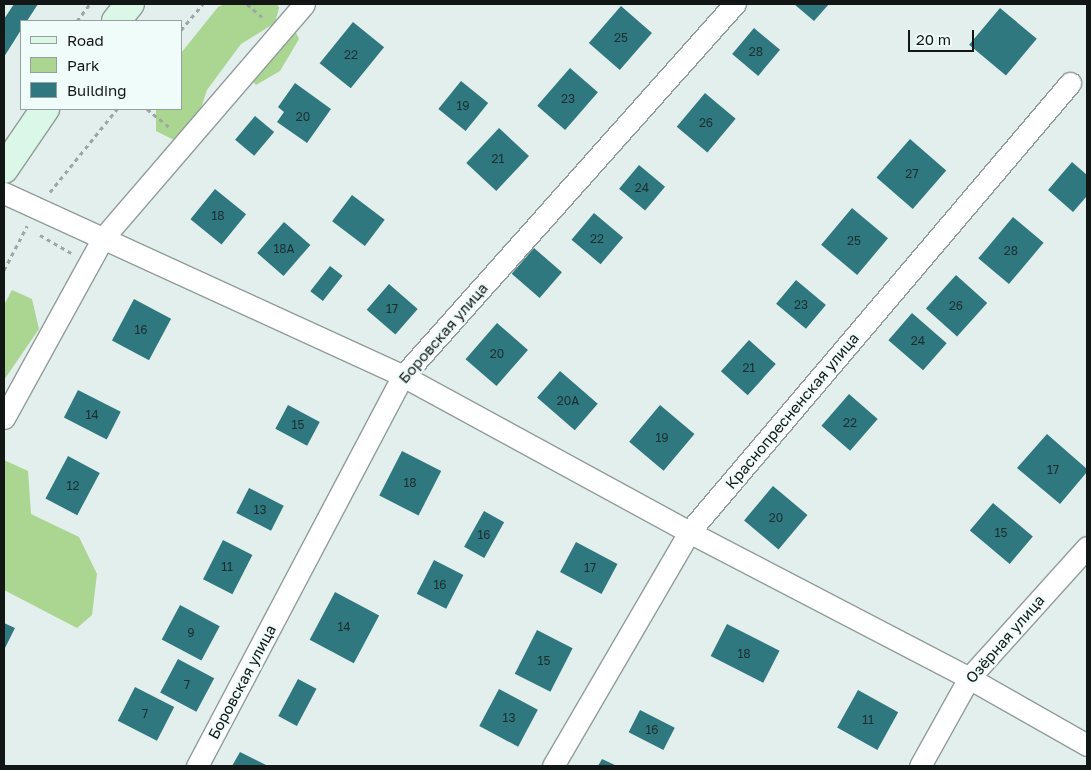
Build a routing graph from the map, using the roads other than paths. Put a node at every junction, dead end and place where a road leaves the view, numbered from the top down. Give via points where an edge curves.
1 (130, 4) edge
2 (304, 4) edge
3 (736, 4) edge
4 (117, 20) edge
5 (1070, 83) dead end
6 (45, 110) edge
7 (4, 169) edge
8 (4, 193) edge
9 (103, 238) junction
10 (403, 376) junction
11 (4, 418) edge
12 (688, 532) junction
13 (1087, 547) edge
14 (969, 678) junction
15 (1087, 745) edge
16 (198, 766) edge
17 (553, 766) edge
18 (920, 766) edge

1 - 4 main road
2 - 9 street
3 - 10 street, Боровская улица
5 - 12 street, Краснопресненская улица
6 - 7 main road
8 - 9 street
9 - 10 street
9 - 11 street
10 - 12 street
10 - 16 street, Боровская улица
12 - 14 street
12 - 17 street, Краснопресненская улица
13 - 14 street, Озёрная улица
14 - 15 street
14 - 18 street, Озёрная улица

